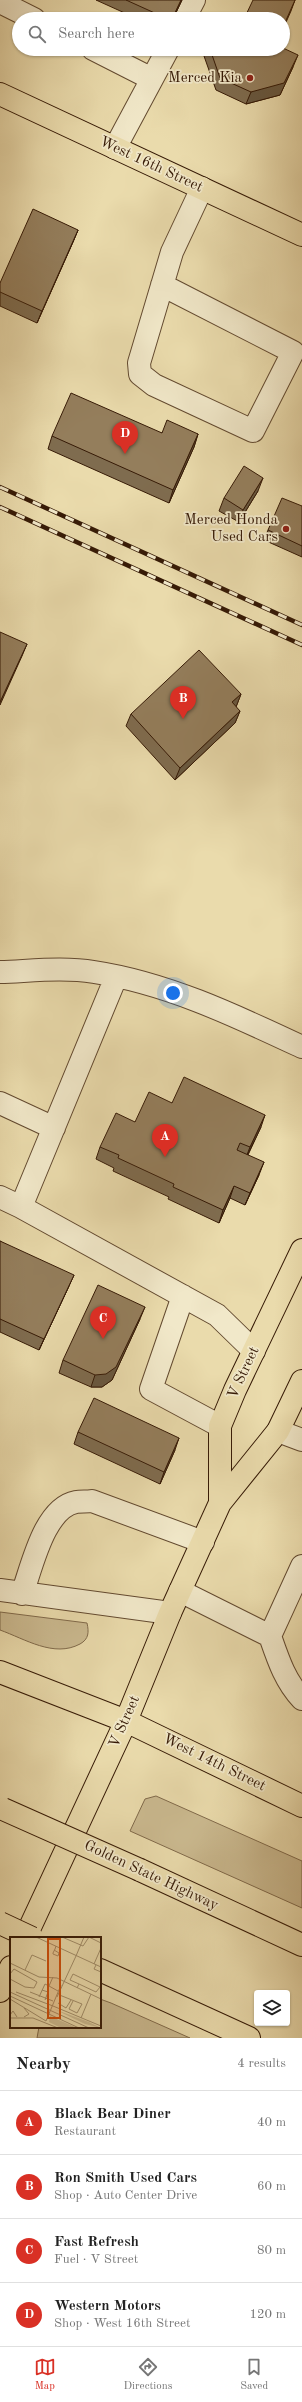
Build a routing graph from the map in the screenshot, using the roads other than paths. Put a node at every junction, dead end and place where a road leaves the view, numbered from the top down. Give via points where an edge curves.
1 (194, 0) edge
2 (0, 2) edge
3 (20, 12) edge
4 (188, 12) edge
5 (107, 56) edge
6 (164, 56) edge
7 (152, 79) junction
8 (0, 94) edge
9 (116, 148) junction
10 (202, 188) junction
11 (302, 235) edge
12 (162, 285) junction
13 (0, 972) edge
14 (116, 977) junction
15 (302, 1047) edge
16 (0, 1103) edge
17 (54, 1128) junction
18 (0, 1197) edge
19 (21, 1207) junction
20 (302, 1250) edge
21 (183, 1296) junction
22 (254, 1351) junction
23 (302, 1380) edge
24 (220, 1426) junction
25 (278, 1431) junction
26 (302, 1440) edge
27 (220, 1503) junction
28 (203, 1542) junction
29 (302, 1566) edge
30 (0, 1590) edge
31 (180, 1591) junction
32 (22, 1594) junction
33 (170, 1613) junction
34 (270, 1636) junction
35 (0, 1672) edge
36 (302, 1699) edge
37 (126, 1720) junction
38 (302, 1806) edge
39 (2, 1808) edge
40 (0, 1923) edge
41 (25, 1937) edge
42 (30, 1937) edge
43 (302, 1945) edge
44 (10, 1969) edge
45 (101, 1970) edge
46 (0, 1991) edge
47 (249, 2038) edge

1 - 4 street
2 - 3 street
5 - 7 street
6 - 7 street
7 - 9 street
8 - 9 main road, West 16th Street
9 - 10 main road, West 16th Street
10 - 11 main road, West 16th Street
10 - 12 street via 172,252
12 - 12 street via 139,363 140,374 154,385 253,431 294,352
13 - 14 street via 79,971
14 - 15 street via 160,988 226,1012
14 - 17 street
16 - 17 street
17 - 19 street
18 - 19 street
19 - 21 street
20 - 22 main road, V Street
21 - 22 street via 217,1315
21 - 24 street via 151,1389
22 - 24 main road, V Street
23 - 25 main road, V Street
24 - 27 main road, V Street
25 - 26 street
25 - 27 main road, V Street
27 - 28 main road, V Street
28 - 31 main road, V Street
28 - 32 street via 92,1501 76,1502 61,1509 48,1524
29 - 34 street
30 - 32 street
31 - 33 main road, V Street
31 - 34 street
32 - 33 street
33 - 37 main road, V Street
34 - 36 street via 281,1668
35 - 37 main road, West 14th Street
37 - 38 main road, West 14th Street
37 - 41 main road, V Street
39 - 43 main road, Golden State Highway, bridge
40 - 42 main road, bridge
44 - 46 main road
45 - 47 main road

